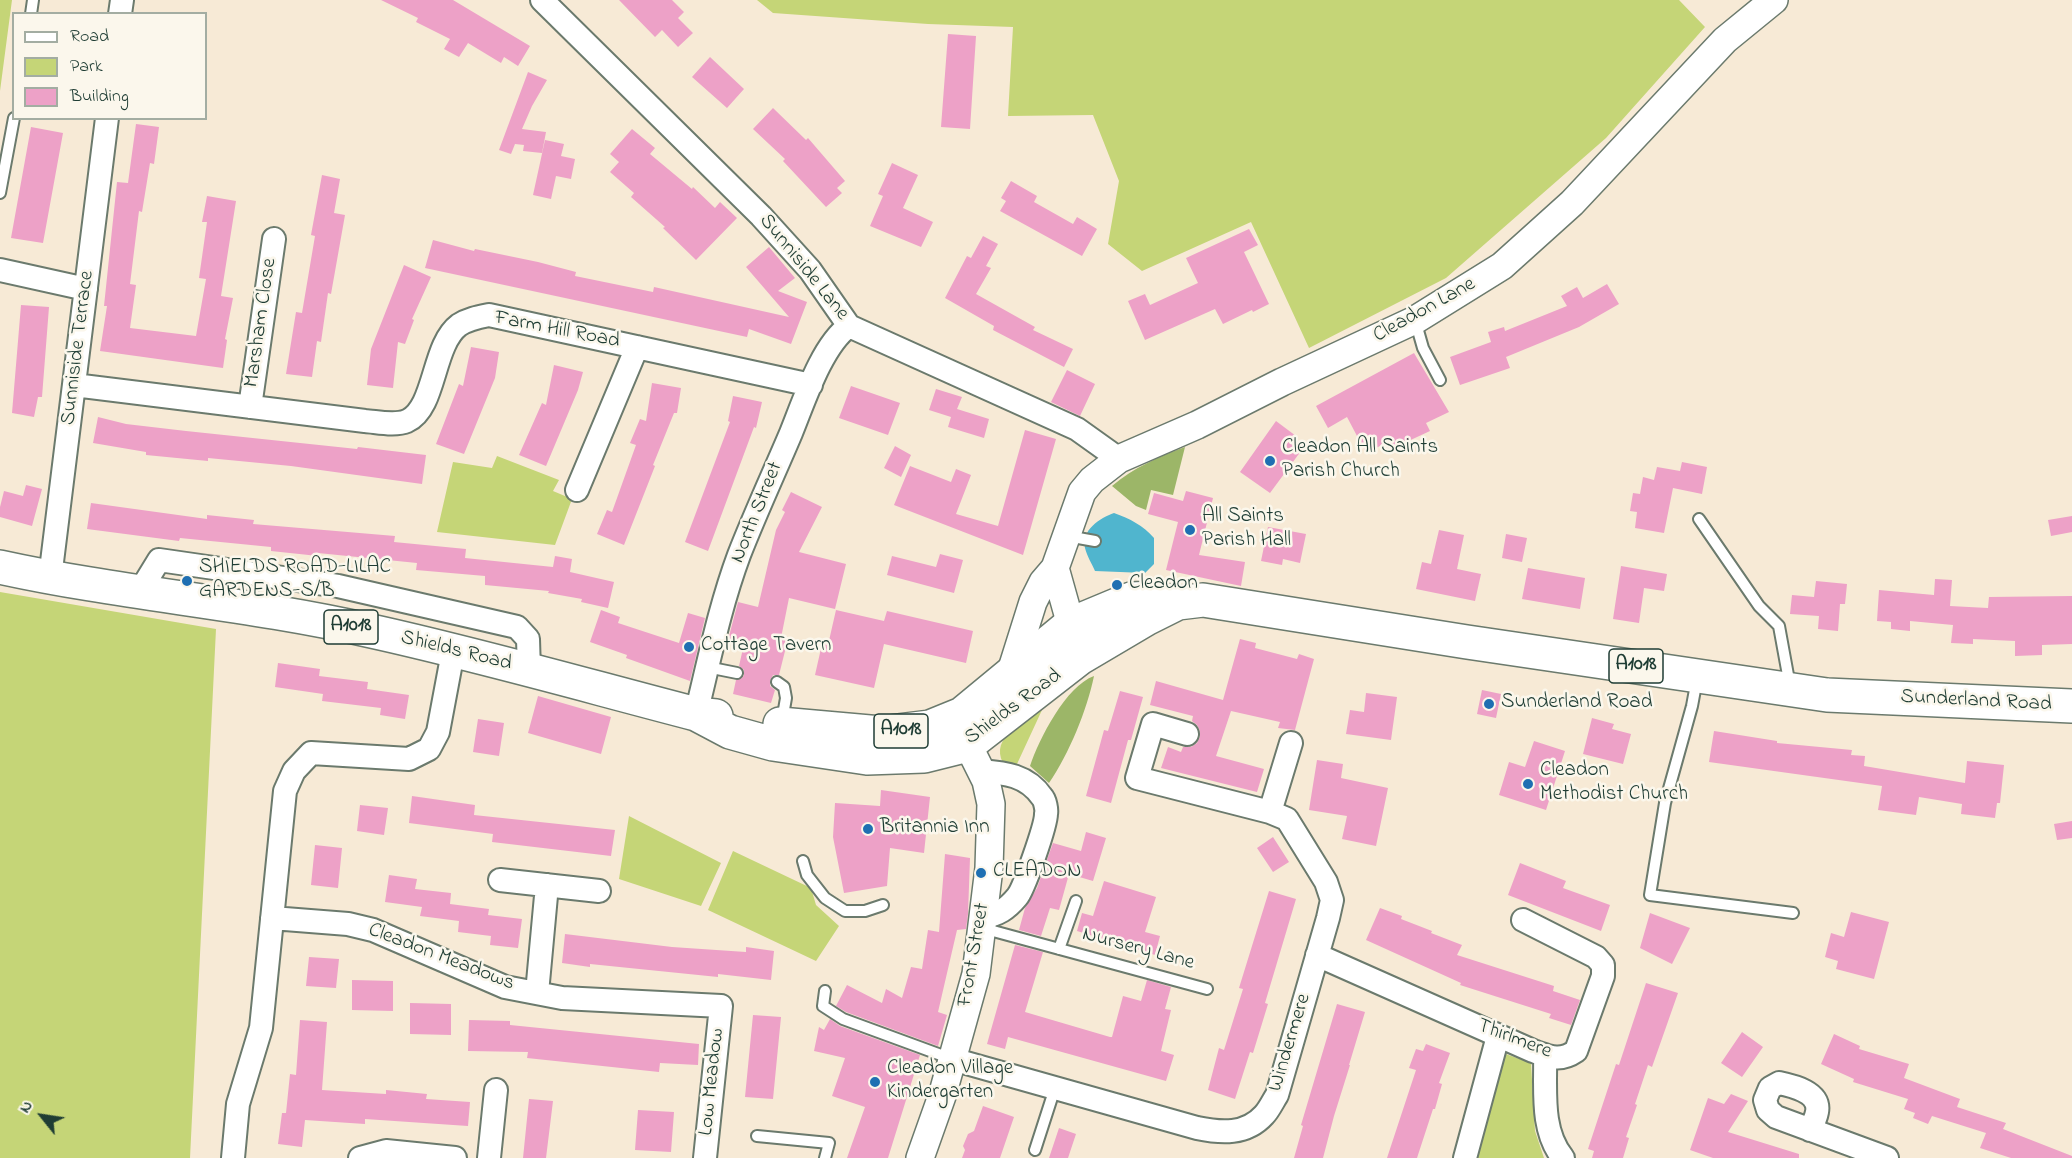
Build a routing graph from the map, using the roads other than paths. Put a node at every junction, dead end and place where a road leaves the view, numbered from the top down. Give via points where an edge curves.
1 (542, 0) edge
2 (1774, 0) edge
3 (14, 120) edge
4 (107, 120) edge
5 (0, 193) edge
6 (274, 239) dead end
7 (0, 270) edge
8 (86, 289) junction
9 (1415, 320) junction
10 (849, 326) junction
11 (637, 347) junction
12 (1440, 380) dead end
13 (74, 385) junction
14 (811, 385) junction
15 (250, 407) junction
16 (1119, 459) junction
17 (577, 490) dead end
18 (1699, 519) dead end
19 (1067, 536) junction
20 (1095, 541) dead end
21 (0, 567) edge
22 (1055, 568) junction
23 (50, 578) junction
24 (140, 591) junction
25 (1190, 601) junction
26 (1071, 624) junction
27 (453, 652) junction
28 (1080, 658) junction
29 (707, 667) junction
30 (529, 671) junction
31 (737, 673) dead end
32 (1010, 675) junction
33 (1698, 675) junction
34 (777, 682) dead end
35 (1791, 689) junction
36 (2072, 706) edge
37 (696, 714) junction
38 (780, 734) junction
39 (1187, 734) dead end
40 (1290, 743) dead end
41 (970, 744) junction
42 (1270, 812) junction
43 (803, 861) dead end
44 (500, 880) dead end
45 (547, 885) junction
46 (599, 891) dead end
47 (1076, 901) dead end
48 (883, 905) dead end
49 (1793, 913) dead end
50 (272, 918) junction
51 (1523, 920) dead end
52 (982, 923) junction
53 (1059, 949) junction
54 (1317, 955) junction
55 (1207, 989) dead end
56 (825, 991) dead end
57 (537, 993) junction
58 (721, 1006) joint
59 (1498, 1036) junction
60 (1545, 1055) junction
61 (952, 1059) junction
62 (1055, 1088) junction
63 (496, 1090) dead end
64 (1810, 1130) dead end
65 (757, 1136) dead end
66 (1035, 1150) dead end
67 (233, 1158) edge
68 (360, 1158) edge
69 (455, 1158) edge
70 (489, 1158) edge
71 (705, 1158) edge
72 (825, 1158) edge
73 (920, 1158) edge
74 (1465, 1158) edge
75 (1563, 1158) edge
76 (1887, 1158) edge

1 - 10 street, Sunniside Lane via 760,216 810,270
2 - 9 street, Cleadon Lane via 1725,40 1572,204 1502,266
3 - 5 lane
4 - 8 street, Sunniside Terrace
6 - 15 street, Marsham Close
7 - 8 street
8 - 13 street, Sunniside Terrace
9 - 12 lane via 1423,348
9 - 16 street, Cleadon Lane
10 - 14 street, North Street via 830,346
10 - 16 street, Sunniside Lane via 1077,429
11 - 14 street, Farm Hill Road
11 - 15 street, Farm Hill Road via 489,315 458,326 447,337 422,407 407,421 390,423
11 - 17 street
13 - 15 street, Farm Hill Road
13 - 23 street, Sunniside Terrace
14 - 29 street, North Street via 739,555
16 - 19 street, Cleadon Lane via 1082,492
18 - 35 lane via 1760,606 1779,626
19 - 20 lane
19 - 22 street, Cleadon Lane
21 - 23 highway, Shields Road / A1018
22 - 26 street
22 - 32 street, Cleadon Lane via 1033,602
23 - 24 highway, Shields Road / A1018
24 - 27 highway, Shields Road / A1018 via 370,631
24 - 30 street via 159,560 338,586 517,627 528,639
25 - 26 highway, Shields Road / A1018 via 1131,600
25 - 28 highway, Shields Road / A1018 via 1146,619
25 - 33 highway, Sunderland Road / A1018
26 - 28 street
26 - 32 highway, Shields Road / A1018
27 - 30 highway, Shields Road / A1018
27 - 50 street via 438,732 429,749 409,759 311,753 294,771 285,791
28 - 41 highway, Shields Road / A1018
29 - 31 lane
29 - 37 street, North Street
30 - 37 highway, Shields Road / A1018
32 - 41 highway, Shields Road / A1018
33 - 35 highway, Sunderland Road / A1018
33 - 49 lane via 1665,803 1650,896
34 - 38 lane via 784,687 786,698
35 - 36 highway, Sunderland Road / A1018
37 - 38 highway, Shields Road / A1018 via 730,732
38 - 41 highway, Shields Road / A1018 via 867,758 924,756
39 - 42 street via 1153,724 1137,778
40 - 42 street
41 - 52 street, Front Street via 991,804
41 - 52 street via 1008,773 1029,783 1043,798 1047,814 1019,895 999,914
42 - 54 street, Windermere via 1287,819 1326,882 1332,900
43 - 48 lane via 807,875 825,898 845,911
44 - 45 street
45 - 46 street
45 - 57 street, Cleadon Meadows
47 - 53 lane, Nursery Lane
50 - 57 street, Cleadon Meadows via 348,924 373,930 505,987
50 - 67 street via 261,1028 238,1104
51 - 60 street, Thirlmere via 1596,957 1603,965 1603,976 1576,1051 1567,1057
52 - 53 lane, Nursery Lane
52 - 61 street, Front Street via 976,975
53 - 55 lane, Nursery Lane
54 - 59 street, Thirlmere
54 - 62 street, Windermere via 1277,1095 1264,1116 1244,1130 1221,1133 1197,1128
56 - 61 lane via 823,1006 843,1019
57 - 58 street, Cleadon Meadows via 562,998
58 - 71 street, Low Meadow
59 - 60 street, Thirlmere
59 - 74 street
60 - 75 street via 1547,1126
61 - 62 street, Windermere
61 - 73 street, Front Street
62 - 66 lane
63 - 70 street
64 - 76 street
65 - 72 lane via 830,1143
68 - 69 street via 386,1151

